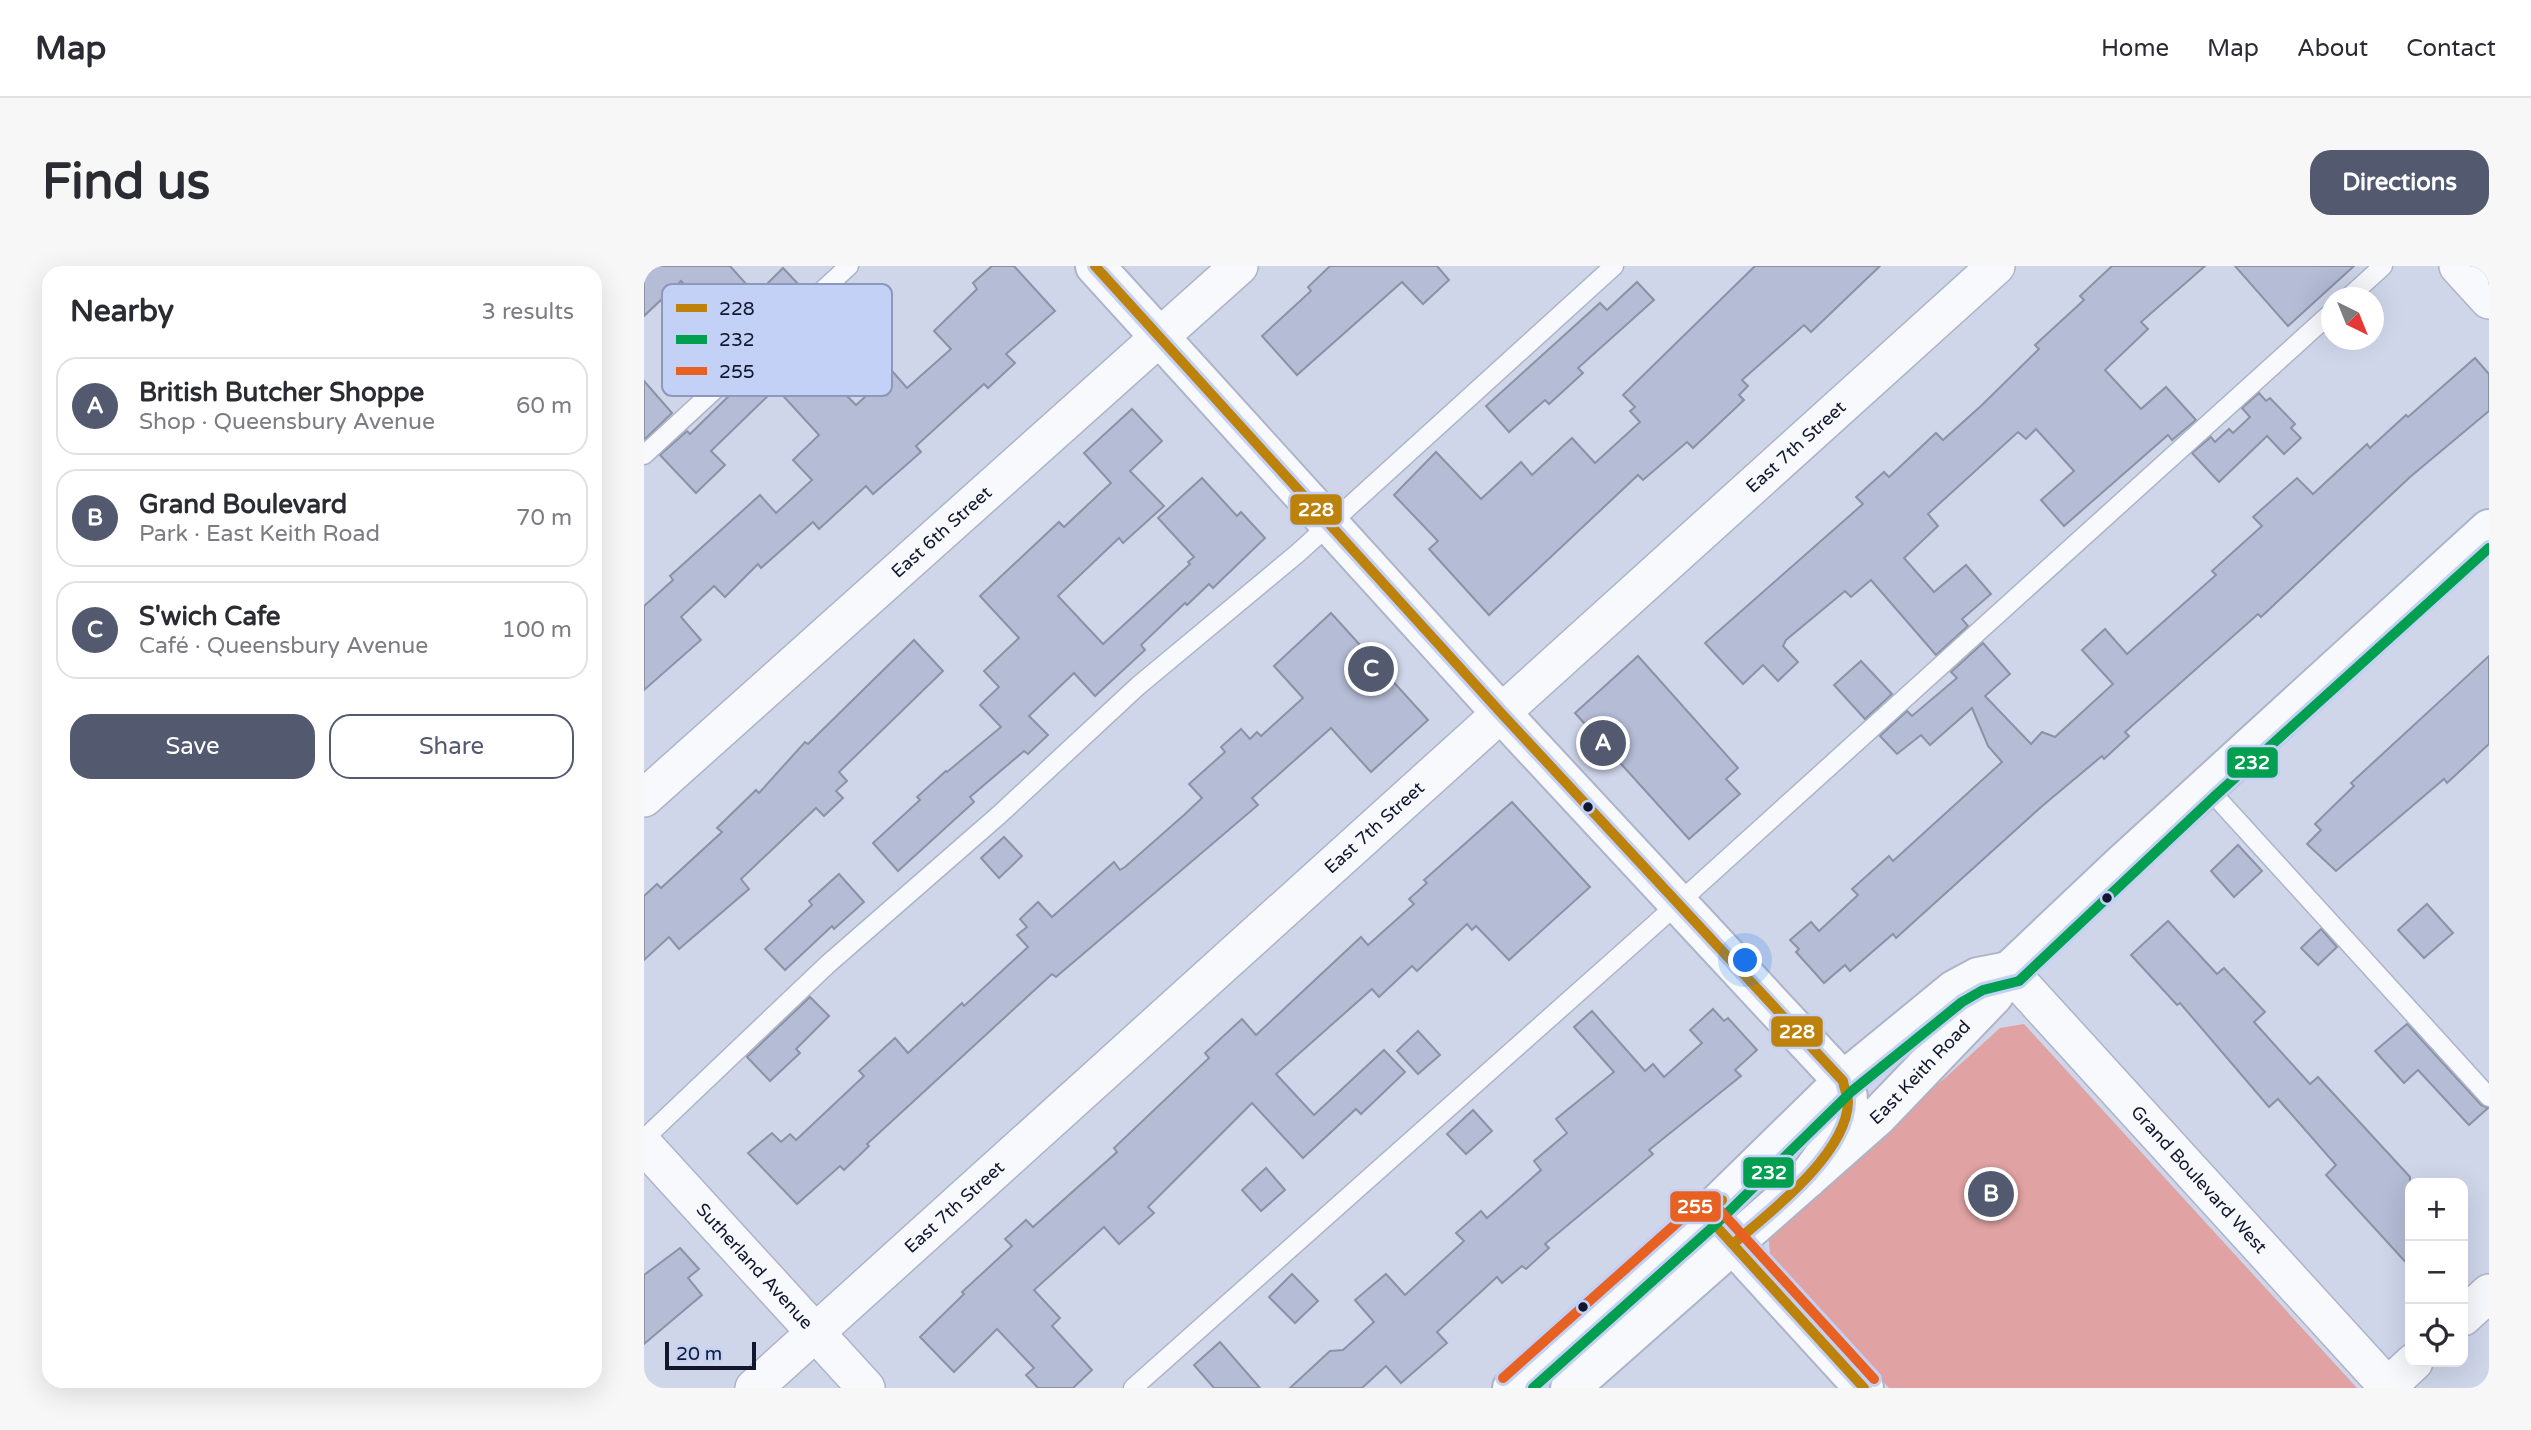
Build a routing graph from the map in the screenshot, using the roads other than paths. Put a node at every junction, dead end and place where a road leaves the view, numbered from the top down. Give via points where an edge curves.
1 (849, 266) edge
2 (1096, 266) edge
3 (1239, 266) edge
4 (1614, 266) edge
5 (1996, 266) edge
6 (2383, 266) edge
7 (2458, 266) edge
8 (829, 284) edge
9 (2360, 287) edge
10 (2489, 300) edge
11 (2321, 323) edge
12 (1160, 338) junction
13 (708, 396) edge
14 (644, 455) edge
15 (1329, 524) junction
16 (2489, 528) edge
17 (1502, 714) junction
18 (2206, 786) junction
19 (644, 798) edge
20 (1677, 904) junction
21 (2009, 971) junction
22 (1924, 1067) junction
23 (1843, 1081) junction
24 (2489, 1097) edge
25 (644, 1139) edge
26 (644, 1145) edge
27 (1807, 1179) junction
28 (1706, 1215) junction
29 (1733, 1244) junction
30 (2489, 1293) edge
31 (2468, 1312) edge
32 (816, 1332) junction
33 (2409, 1367) edge
34 (2388, 1387) edge
35 (754, 1388) edge
36 (866, 1388) edge
37 (1133, 1388) edge
38 (1513, 1388) edge
39 (1570, 1388) edge
40 (1864, 1388) edge

1 - 8 lane
2 - 12 street
3 - 12 street, East 6th Street
4 - 15 lane
5 - 17 street, East 7th Street
6 - 9 lane
7 - 10 street
11 - 20 lane
12 - 15 street
12 - 19 street, East 6th Street
13 - 14 lane
15 - 17 street
15 - 25 lane via 1138,686 828,964
16 - 18 street, East Keith Road
17 - 20 street
17 - 32 street, East 7th Street
18 - 21 street, East Keith Road
18 - 24 lane
20 - 23 street
20 - 37 lane
21 - 22 street, East Keith Road via 1994,995
21 - 23 street, East Keith Road via 1978,977 1954,990
21 - 34 street, Grand Boulevard West
22 - 23 street via 1881,1086
22 - 27 street, East Keith Road via 1877,1117
23 - 27 street via 1849,1092 1846,1114
23 - 28 street, East Keith Road
26 - 32 street, Sutherland Avenue
27 - 29 street, East Keith Road
28 - 29 street
28 - 38 street, East Keith Road
29 - 39 street, East Keith Road
29 - 40 street
30 - 31 street
32 - 35 street, East 7th Street
32 - 36 street, Sutherland Avenue
33 - 34 street

